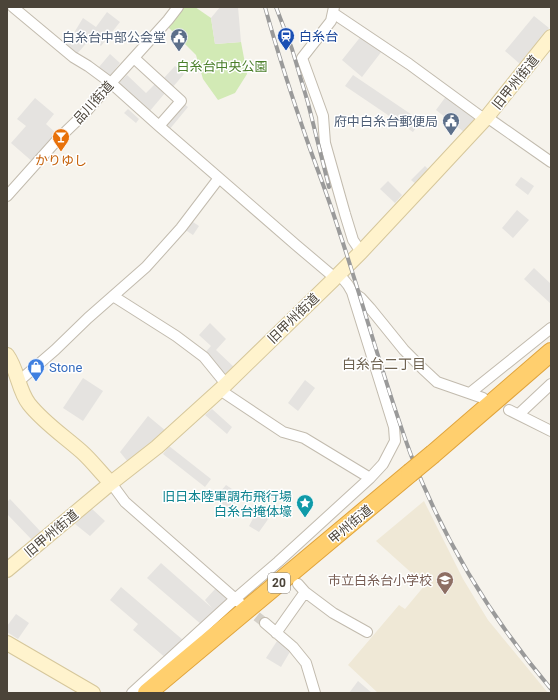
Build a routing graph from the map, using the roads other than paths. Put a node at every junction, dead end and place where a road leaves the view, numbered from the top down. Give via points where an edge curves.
1 (13, 7) edge
2 (178, 7) edge
3 (334, 10) edge
4 (551, 37) edge
5 (134, 58) junction
6 (111, 83) junction
7 (486, 118) junction
8 (159, 126) junction
9 (551, 162) edge
10 (219, 178) junction
11 (7, 196) edge
12 (360, 252) junction
13 (337, 276) junction
14 (352, 292) junction
15 (113, 296) junction
16 (551, 328) edge
17 (551, 352) edge
18 (7, 354) edge
19 (551, 362) edge
20 (19, 381) junction
21 (551, 384) edge
22 (223, 387) junction
23 (470, 393) junction
24 (483, 398) dead end
25 (509, 410) dead end
26 (519, 414) junction
27 (551, 431) edge
28 (435, 457) junction
29 (413, 475) junction
30 (370, 478) junction
31 (110, 483) junction
32 (7, 570) edge
33 (238, 601) junction
34 (265, 623) tunnel mouth
35 (366, 632) dead end
36 (276, 633) junction
37 (7, 643) edge
38 (93, 693) edge
39 (132, 693) edge
40 (147, 693) edge
41 (163, 693) edge
42 (315, 693) edge

1 - 6 street via 73,57
2 - 5 street, 品川街道
3 - 7 street
3 - 12 street via 331,22 302,58 323,116 325,143 353,240
4 - 7 main road, 旧甲州街道
5 - 6 street, 品川街道
5 - 8 street via 181,102
6 - 8 street
6 - 11 street, 品川街道
7 - 9 street
7 - 12 main road, 旧甲州街道
8 - 10 street
10 - 13 street via 296,245
10 - 15 street via 176,234 146,267
12 - 13 main road, 旧甲州街道
13 - 14 street
13 - 22 main road, 旧甲州街道
14 - 23 street via 361,298 404,350 437,382
14 - 30 street via 394,427 395,441 383,464
15 - 20 street
15 - 22 street via 204,357
16 - 23 street
17 - 28 highway, 甲州街道 / 20
18 - 20 main road
19 - 28 highway, 甲州街道 / 20
20 - 31 main road via 25,399 36,413 84,453
21 - 26 street
22 - 30 street via 283,432 304,438
22 - 31 main road, 旧甲州街道 via 149,454
23 - 24 street
25 - 26 street
26 - 27 street
28 - 29 highway, 甲州街道 / 20
29 - 40 highway, 甲州街道 / 20
29 - 41 highway, 甲州街道 / 20
30 - 33 street via 281,565
31 - 32 main road, 旧甲州街道
31 - 33 street via 126,502
33 - 39 street
34 - 36 street
35 - 36 street via 333,613 302,588
36 - 42 street via 293,647 306,663
37 - 38 main road

